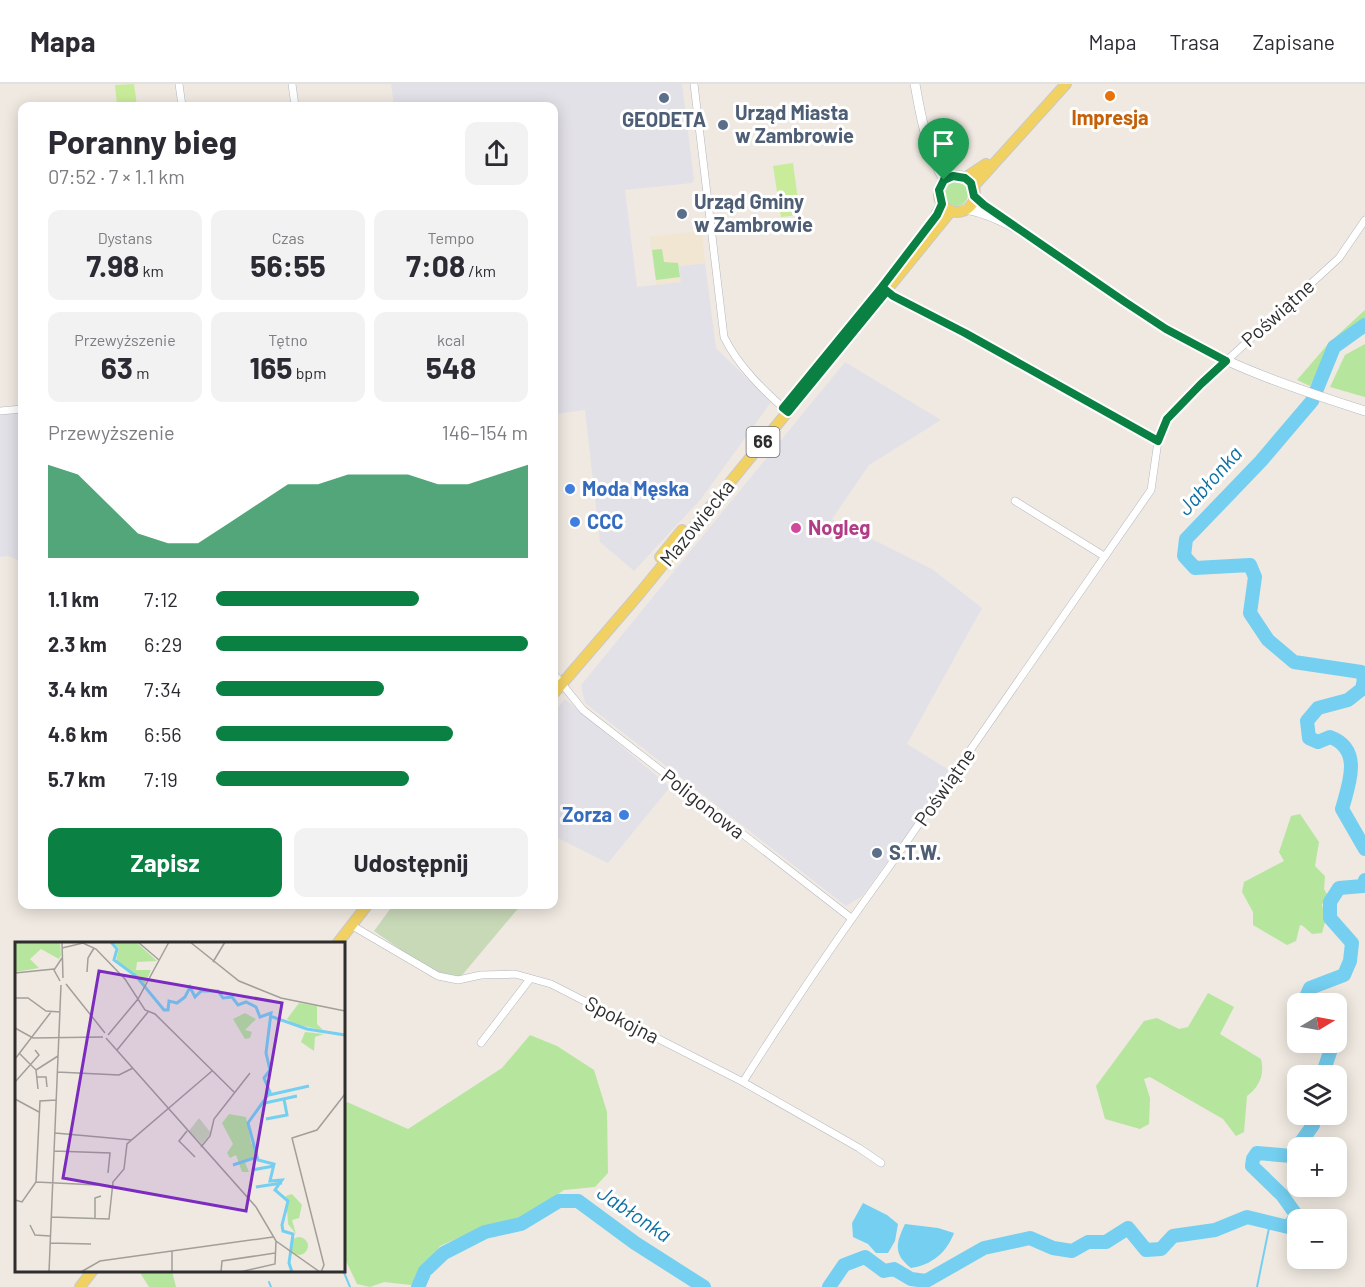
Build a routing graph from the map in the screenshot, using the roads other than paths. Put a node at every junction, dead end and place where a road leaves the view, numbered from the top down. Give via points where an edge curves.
1 (179, 84) edge
2 (292, 84) edge
3 (694, 84) edge
4 (915, 84) edge
5 (1059, 84) edge
6 (1066, 84) edge
7 (181, 102) edge
8 (294, 102) edge
9 (949, 178) junction
10 (965, 178) junction
11 (974, 191) junction
12 (946, 207) junction
13 (966, 209) junction
14 (1365, 220) edge
15 (1027, 235) junction
16 (885, 289) junction
17 (1226, 361) junction
18 (18, 409) edge
19 (786, 410) junction
20 (0, 411) edge
21 (1365, 411) edge
22 (1158, 441) junction
23 (1015, 501) dead end
24 (1104, 556) junction
25 (558, 679) edge
26 (558, 681) edge
27 (364, 909) edge
28 (851, 918) junction
29 (351, 925) junction
30 (338, 942) edge
31 (530, 979) junction
32 (481, 1043) dead end
33 (742, 1082) junction
34 (881, 1163) dead end
35 (91, 1272) edge
36 (80, 1287) edge

1 - 7 street
2 - 8 street
3 - 19 street via 722,329 736,357
4 - 9 street via 925,136
5 - 10 main road via 997,154
6 - 11 main road
9 - 10 main road
9 - 12 main road via 939,190
10 - 11 main road
11 - 13 main road via 972,203
11 - 15 street via 984,205
12 - 13 main road via 956,212
12 - 16 main road, Mazowiecka / 66
13 - 15 street via 981,212
14 - 17 street, Poświątne via 1339,258
15 - 17 street via 1158,323
16 - 19 main road, Mazowiecka / 66
16 - 22 street
17 - 21 street
17 - 22 street, Poświątne via 1167,419
18 - 20 street
19 - 25 main road, Mazowiecka / 66 via 640,593
22 - 24 street, Poświątne via 1151,490
23 - 24 street
24 - 28 street, Poświątne
26 - 28 street, Poligonowa via 583,710
27 - 29 main road
28 - 33 street, Poświątne
29 - 30 main road
29 - 31 street, Spokojna via 438,976 458,980 515,974
31 - 32 street
31 - 33 street, Spokojna via 551,984
33 - 34 street, Spokojna
35 - 36 main road

